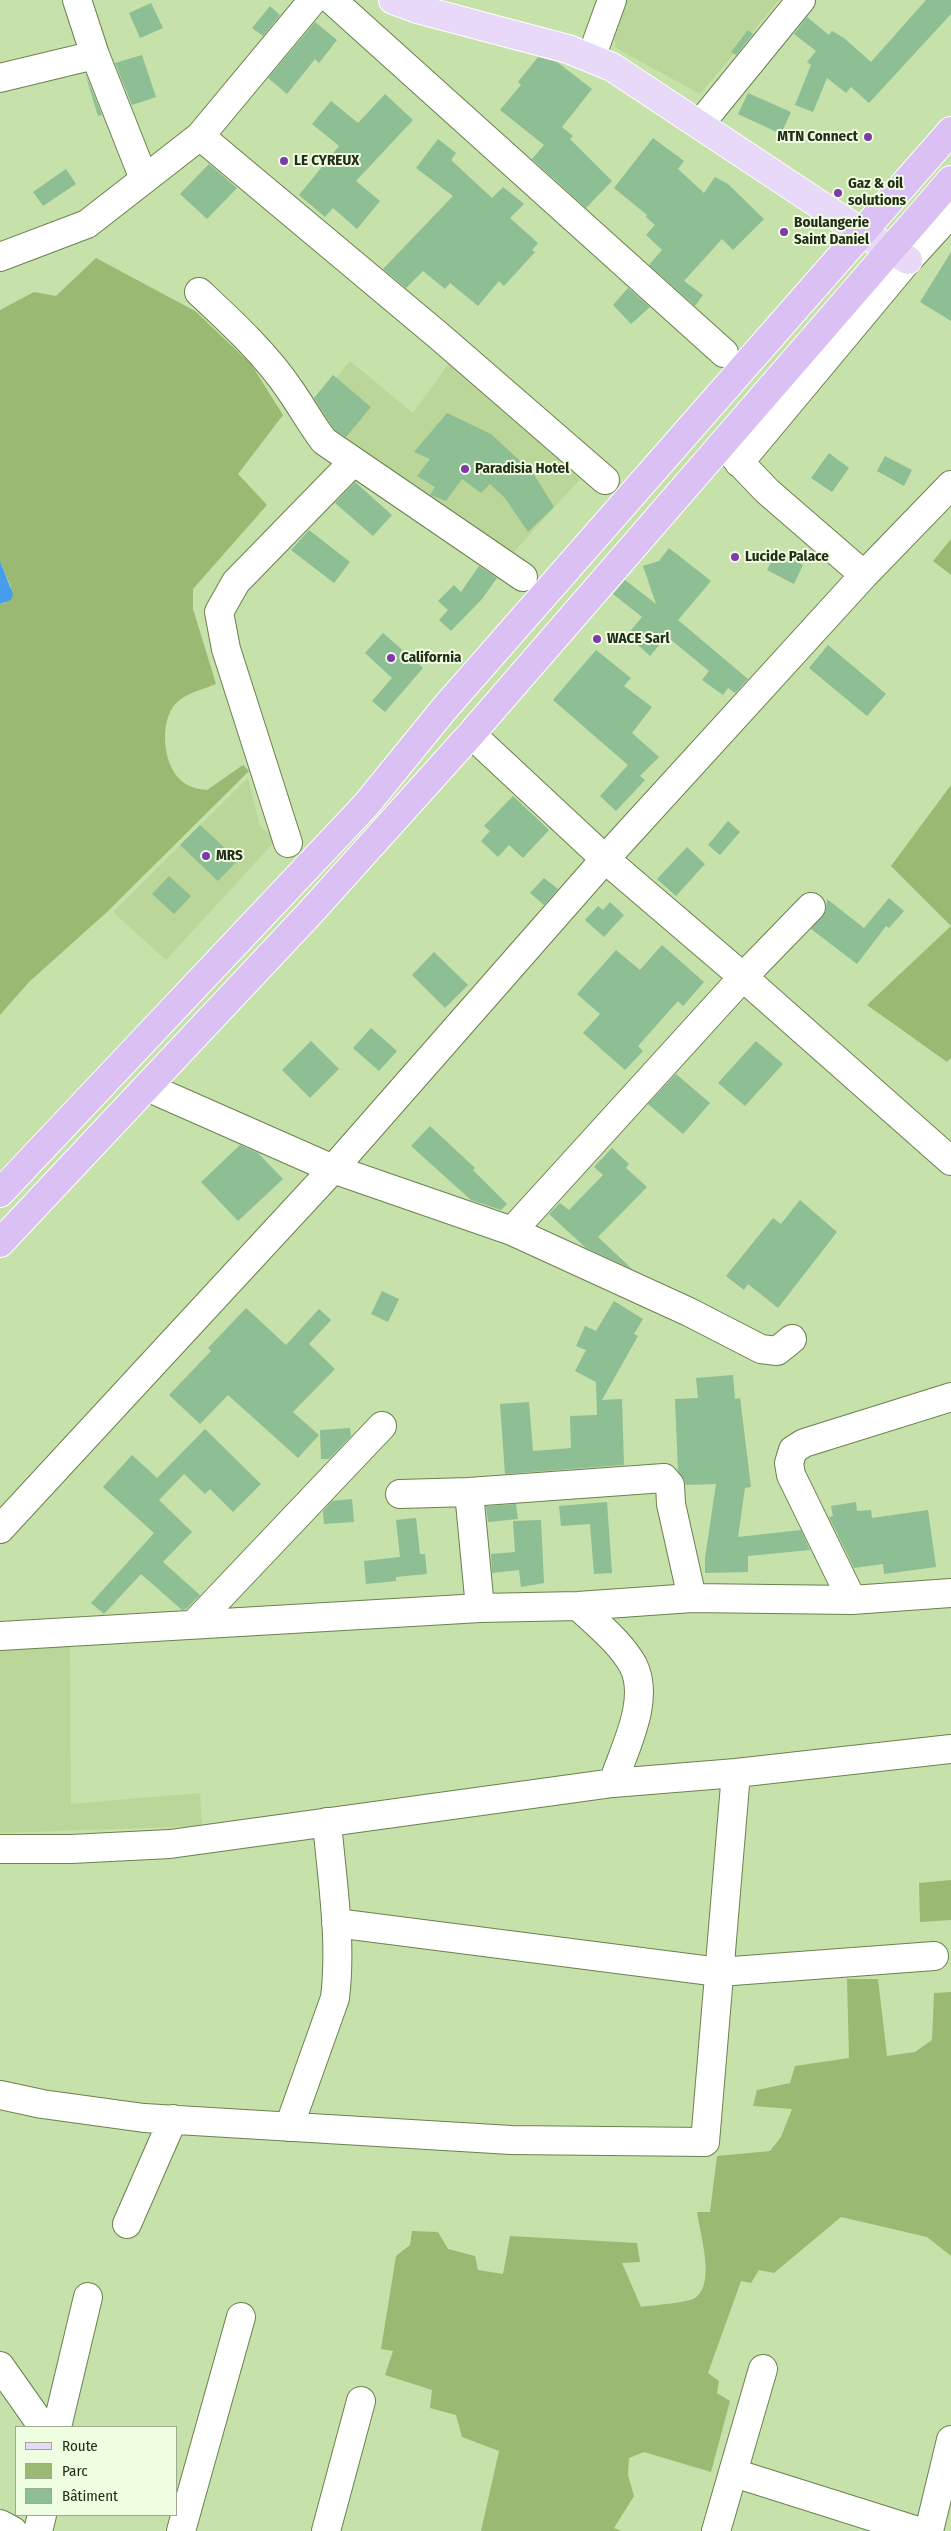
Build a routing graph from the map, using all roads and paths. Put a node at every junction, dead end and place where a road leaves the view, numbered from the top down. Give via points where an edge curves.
1 (76, 0) edge
2 (313, 0) edge
3 (332, 0) edge
4 (612, 0) edge
5 (801, 0) edge
6 (411, 3) edge
7 (95, 55) junction
8 (591, 58) junction
9 (0, 78) edge
10 (700, 124) junction
11 (951, 131) edge
12 (200, 136) junction
13 (144, 179) junction
14 (951, 180) edge
15 (951, 213) edge
16 (861, 232) junction
17 (899, 255) junction
18 (0, 257) edge
19 (198, 292) dead end
20 (724, 353) dead end
21 (731, 454) junction
22 (353, 462) junction
23 (605, 480) dead end
24 (951, 485) edge
25 (864, 575) junction
26 (524, 578) dead end
27 (471, 734) junction
28 (288, 843) dead end
29 (605, 859) junction
30 (811, 907) dead end
31 (743, 977) junction
32 (146, 1087) junction
33 (951, 1162) edge
34 (333, 1169) junction
35 (0, 1194) edge
36 (512, 1231) junction
37 (0, 1243) edge
38 (792, 1339) dead end
39 (951, 1397) edge
40 (382, 1426) dead end
41 (469, 1492) junction
42 (400, 1494) dead end
43 (0, 1529) edge
44 (951, 1593) edge
45 (692, 1598) junction
46 (852, 1600) junction
47 (578, 1606) junction
48 (480, 1608) junction
49 (195, 1623) junction
50 (0, 1636) edge
51 (951, 1749) edge
52 (736, 1773) junction
53 (613, 1783) junction
54 (326, 1822) junction
55 (0, 1849) edge
56 (336, 1923) junction
57 (934, 1956) dead end
58 (719, 1972) junction
59 (0, 2095) edge
60 (173, 2120) junction
61 (289, 2127) junction
62 (127, 2224) dead end
63 (88, 2297) dead end
64 (241, 2317) dead end
65 (0, 2366) edge
66 (763, 2369) dead end
67 (361, 2400) dead end
68 (43, 2426) edge
69 (56, 2426) edge
70 (951, 2440) edge
71 (734, 2473) junction
72 (42, 2516) edge
73 (0, 2524) edge
74 (13, 2531) edge
75 (38, 2531) edge
76 (181, 2531) edge
77 (326, 2531) edge
78 (716, 2531) edge
79 (918, 2531) edge
80 (929, 2531) edge

1 - 7 street
2 - 12 street
3 - 20 street
4 - 8 street
5 - 10 street
6 - 8 main road
7 - 9 street
7 - 13 street
8 - 10 main road via 612,67
10 - 16 main road
11 - 16 highway
12 - 13 street
12 - 23 street
13 - 18 street via 87,224
14 - 17 highway
15 - 17 street
16 - 17 main road
16 - 35 highway via 444,709 366,805
17 - 21 highway
19 - 22 street via 224,315 290,390 324,441
21 - 25 street via 767,491
21 - 27 highway
22 - 26 street
22 - 28 street via 236,582 219,612 226,649
24 - 25 street
25 - 29 street
27 - 29 street
27 - 32 highway via 310,913
29 - 31 street
29 - 34 street
30 - 31 street
31 - 33 street
31 - 36 street
32 - 34 street
32 - 37 highway
34 - 36 street
34 - 43 street
36 - 38 street via 689,1312 761,1349 777,1351
39 - 46 street via 804,1443 793,1450 789,1463 791,1475
40 - 49 street
41 - 42 street
41 - 45 street via 664,1478 670,1485 671,1504
41 - 48 street
44 - 46 street
45 - 46 street
45 - 47 street
47 - 48 street
47 - 53 street via 612,1638 633,1666 639,1688 636,1713
48 - 49 street
49 - 50 street
51 - 52 street
52 - 53 street
52 - 58 street
53 - 54 street
54 - 55 street via 170,1844
54 - 56 street
56 - 58 street
56 - 61 street via 335,1998
57 - 58 street
58 - 61 street via 705,2142 511,2140
59 - 60 street via 114,2114
60 - 61 street
60 - 62 street
63 - 69 street
64 - 76 street
65 - 68 street
66 - 71 street
67 - 77 street
70 - 80 street
71 - 78 street
71 - 79 street
72 - 75 street
73 - 74 street

